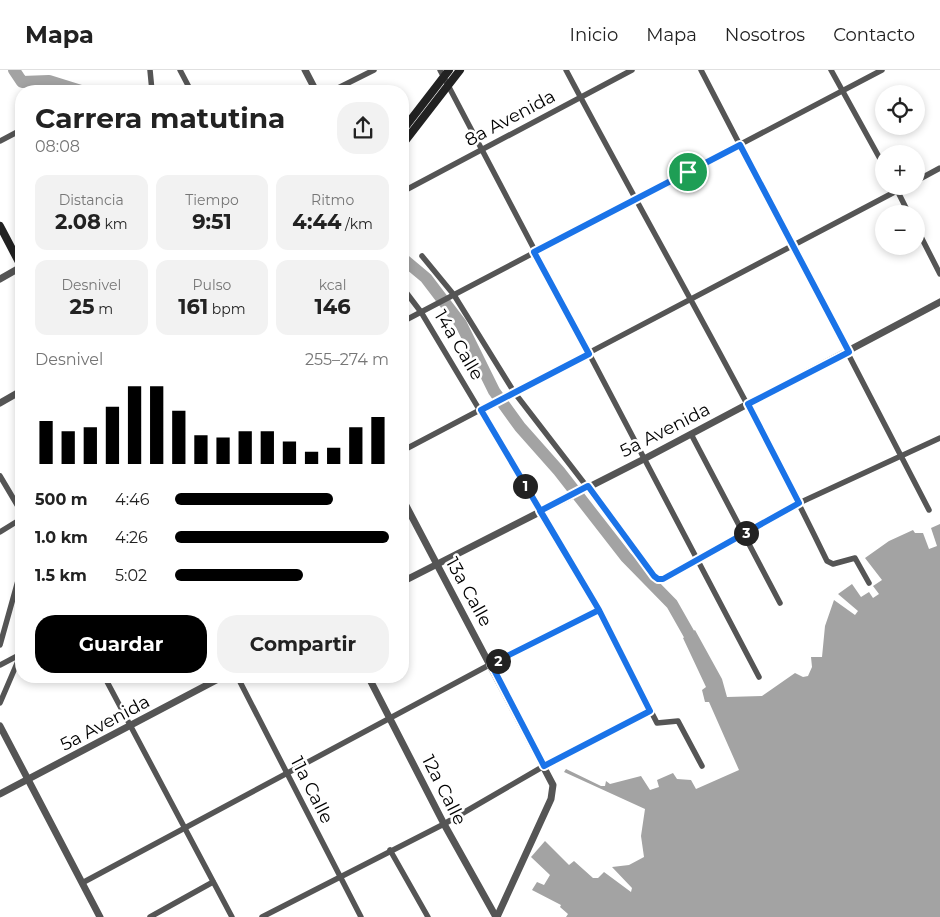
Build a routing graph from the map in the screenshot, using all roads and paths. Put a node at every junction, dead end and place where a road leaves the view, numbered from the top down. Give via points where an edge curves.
1 (150, 70) edge
2 (180, 70) edge
3 (305, 70) edge
4 (374, 70) edge
5 (449, 70) edge
6 (460, 70) edge
7 (566, 70) edge
8 (632, 70) edge
9 (701, 70) edge
10 (831, 70) edge
11 (882, 70) edge
12 (442, 74) edge
13 (151, 85) edge
14 (189, 85) edge
15 (313, 85) edge
16 (344, 85) edge
17 (448, 86) junction
18 (843, 92) junction
19 (581, 97) junction
20 (409, 122) edge
21 (15, 133) edge
22 (409, 136) edge
23 (0, 141) edge
24 (740, 145) junction
25 (482, 150) junction
26 (875, 150) edge
27 (940, 168) edge
28 (925, 176) edge
29 (409, 188) edge
30 (883, 195) edge
31 (635, 199) junction
32 (0, 226) edge
33 (794, 245) junction
34 (925, 245) edge
35 (534, 252) junction
36 (15, 255) edge
37 (422, 256) dead end
38 (15, 270) edge
39 (940, 274) edge
40 (0, 279) edge
41 (409, 296) edge
42 (452, 296) junction
43 (693, 300) junction
44 (940, 302) edge
45 (421, 312) junction
46 (409, 318) edge
47 (849, 352) junction
48 (589, 354) junction
49 (514, 393) junction
50 (15, 394) edge
51 (0, 403) edge
52 (748, 404) junction
53 (484, 409) junction
54 (691, 434) junction
55 (940, 438) edge
56 (409, 447) edge
57 (901, 457) junction
58 (644, 459) junction
59 (0, 476) edge
60 (585, 488) junction
61 (15, 501) edge
62 (799, 503) junction
63 (929, 510) dead end
64 (540, 511) junction
65 (409, 512) edge
66 (15, 522) edge
67 (0, 532) edge
68 (743, 535) junction
69 (699, 560) junction
70 (436, 564) junction
71 (409, 578) edge
72 (869, 583) dead end
73 (15, 591) edge
74 (780, 603) dead end
75 (599, 610) junction
76 (0, 645) edge
77 (15, 657) edge
78 (491, 664) junction
79 (0, 665) edge
80 (15, 668) edge
81 (759, 677) dead end
82 (108, 683) edge
83 (211, 683) edge
84 (241, 683) edge
85 (372, 683) edge
86 (0, 703) edge
87 (650, 711) junction
88 (390, 718) junction
89 (0, 726) edge
90 (131, 726) junction
91 (544, 766) junction
92 (702, 766) dead end
93 (287, 773) junction
94 (28, 780) junction
95 (0, 794) edge
96 (444, 824) junction
97 (186, 827) junction
98 (390, 850) junction
99 (341, 878) junction
100 (213, 882) junction
101 (82, 883) junction
102 (496, 916) edge
103 (100, 917) edge
104 (150, 917) edge
105 (232, 917) edge
106 (262, 917) edge
107 (361, 917) edge
108 (428, 917) edge
109 (486, 917) edge

1 - 13 street
2 - 14 street
3 - 15 street
4 - 16 street
5 - 12 main road
6 - 17 main road
7 - 19 street
8 - 19 street, 8a Avenida
9 - 24 street
10 - 18 street
11 - 18 street
12 - 17 street
12 - 20 main road
17 - 22 main road
17 - 25 street
18 - 24 street
18 - 26 street
19 - 25 street, 8a Avenida
19 - 31 street
21 - 23 street
24 - 31 street
24 - 33 street
25 - 29 street, 8a Avenida
25 - 35 street
27 - 28 street
30 - 33 street
31 - 35 street
31 - 43 street
32 - 36 main road
33 - 43 street
33 - 47 street
34 - 39 street
35 - 42 street
35 - 48 street
37 - 42 street
38 - 40 street
41 - 45 street, 14a Calle
42 - 45 street
42 - 49 street
43 - 48 street
43 - 52 street
44 - 47 street, 5a Avenida
45 - 46 street
45 - 53 street, 14a Calle
47 - 52 street, 5a Avenida
47 - 57 street
48 - 49 street
48 - 58 street
49 - 53 street
49 - 60 street
50 - 51 street
52 - 54 street, 5a Avenida
52 - 62 street
53 - 56 street
53 - 64 street, 14a Calle
54 - 58 street, 5a Avenida
54 - 68 street
55 - 57 street
57 - 62 street
57 - 63 street
58 - 60 street, 5a Avenida
58 - 69 street
59 - 61 street
60 - 64 street, 5a Avenida
60 - 69 street via 658,579
62 - 68 street
62 - 72 street via 827,561 833,564 854,558
64 - 70 street, 5a Avenida
64 - 75 street, 14a Calle
65 - 70 street, 13a Calle
66 - 67 street
68 - 69 street
68 - 74 street
69 - 81 street
70 - 71 street, 5a Avenida
70 - 78 street, 13a Calle
73 - 76 street
75 - 78 street
75 - 87 street, 14a Calle
77 - 79 street
78 - 88 street
78 - 91 street, 13a Calle
80 - 86 street
82 - 90 street
83 - 90 street, 5a Avenida
84 - 93 street, 11a Calle
85 - 88 street, 12a Calle
87 - 91 street
87 - 92 street, 14a Calle via 658,724 678,721
88 - 93 street
88 - 96 street, 12a Calle
89 - 94 street
90 - 94 street, 5a Avenida
90 - 97 street
91 - 96 street
91 - 102 street, 13a Calle via 553,785 551,799
93 - 97 street
93 - 99 street, 11a Calle
94 - 95 street, 5a Avenida
94 - 101 street
96 - 98 street
96 - 102 street, 12a Calle
97 - 100 street
97 - 101 street
98 - 99 street
98 - 108 street
99 - 106 street
99 - 107 street, 11a Calle
100 - 104 street
100 - 105 street
101 - 103 street
102 - 109 street

